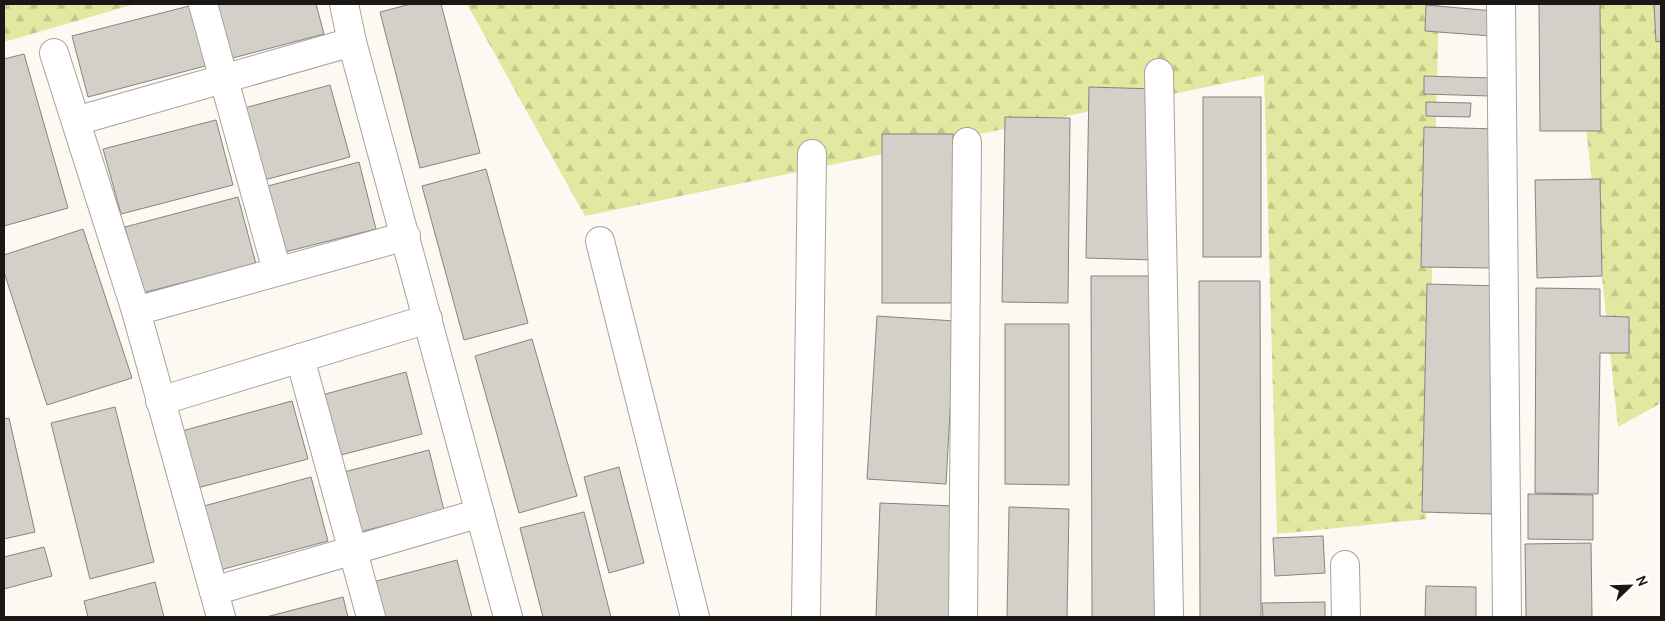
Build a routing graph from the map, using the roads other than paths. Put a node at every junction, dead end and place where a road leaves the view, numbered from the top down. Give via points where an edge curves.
1 (203, 4) edge
2 (344, 4) edge
3 (1501, 4) edge
4 (352, 42) junction
5 (54, 53) dead end
6 (1159, 73) dead end
7 (224, 78) junction
8 (76, 120) junction
9 (967, 142) dead end
10 (812, 154) dead end
11 (406, 236) junction
12 (600, 241) dead end
13 (277, 271) junction
14 (136, 311) junction
15 (428, 319) junction
16 (300, 358) junction
17 (160, 401) junction
18 (480, 513) junction
19 (352, 551) junction
20 (1345, 565) dead end
21 (214, 591) junction
22 (221, 617) edge
23 (371, 617) edge
24 (508, 617) edge
25 (695, 617) edge
26 (806, 617) edge
27 (963, 617) edge
28 (1169, 617) edge
29 (1346, 617) edge
30 (1507, 617) edge

1 - 7 street
2 - 4 street
3 - 30 street
4 - 7 street
4 - 11 street
5 - 8 street
6 - 28 street
7 - 8 street
7 - 13 street
8 - 14 street
9 - 27 street
10 - 26 street
11 - 13 street
11 - 15 street
12 - 25 street
13 - 14 street
14 - 17 street
15 - 16 street
15 - 18 street
16 - 17 street
16 - 19 street
17 - 21 street
18 - 19 street
18 - 24 street
19 - 21 street
19 - 23 street
20 - 29 street
21 - 22 street

